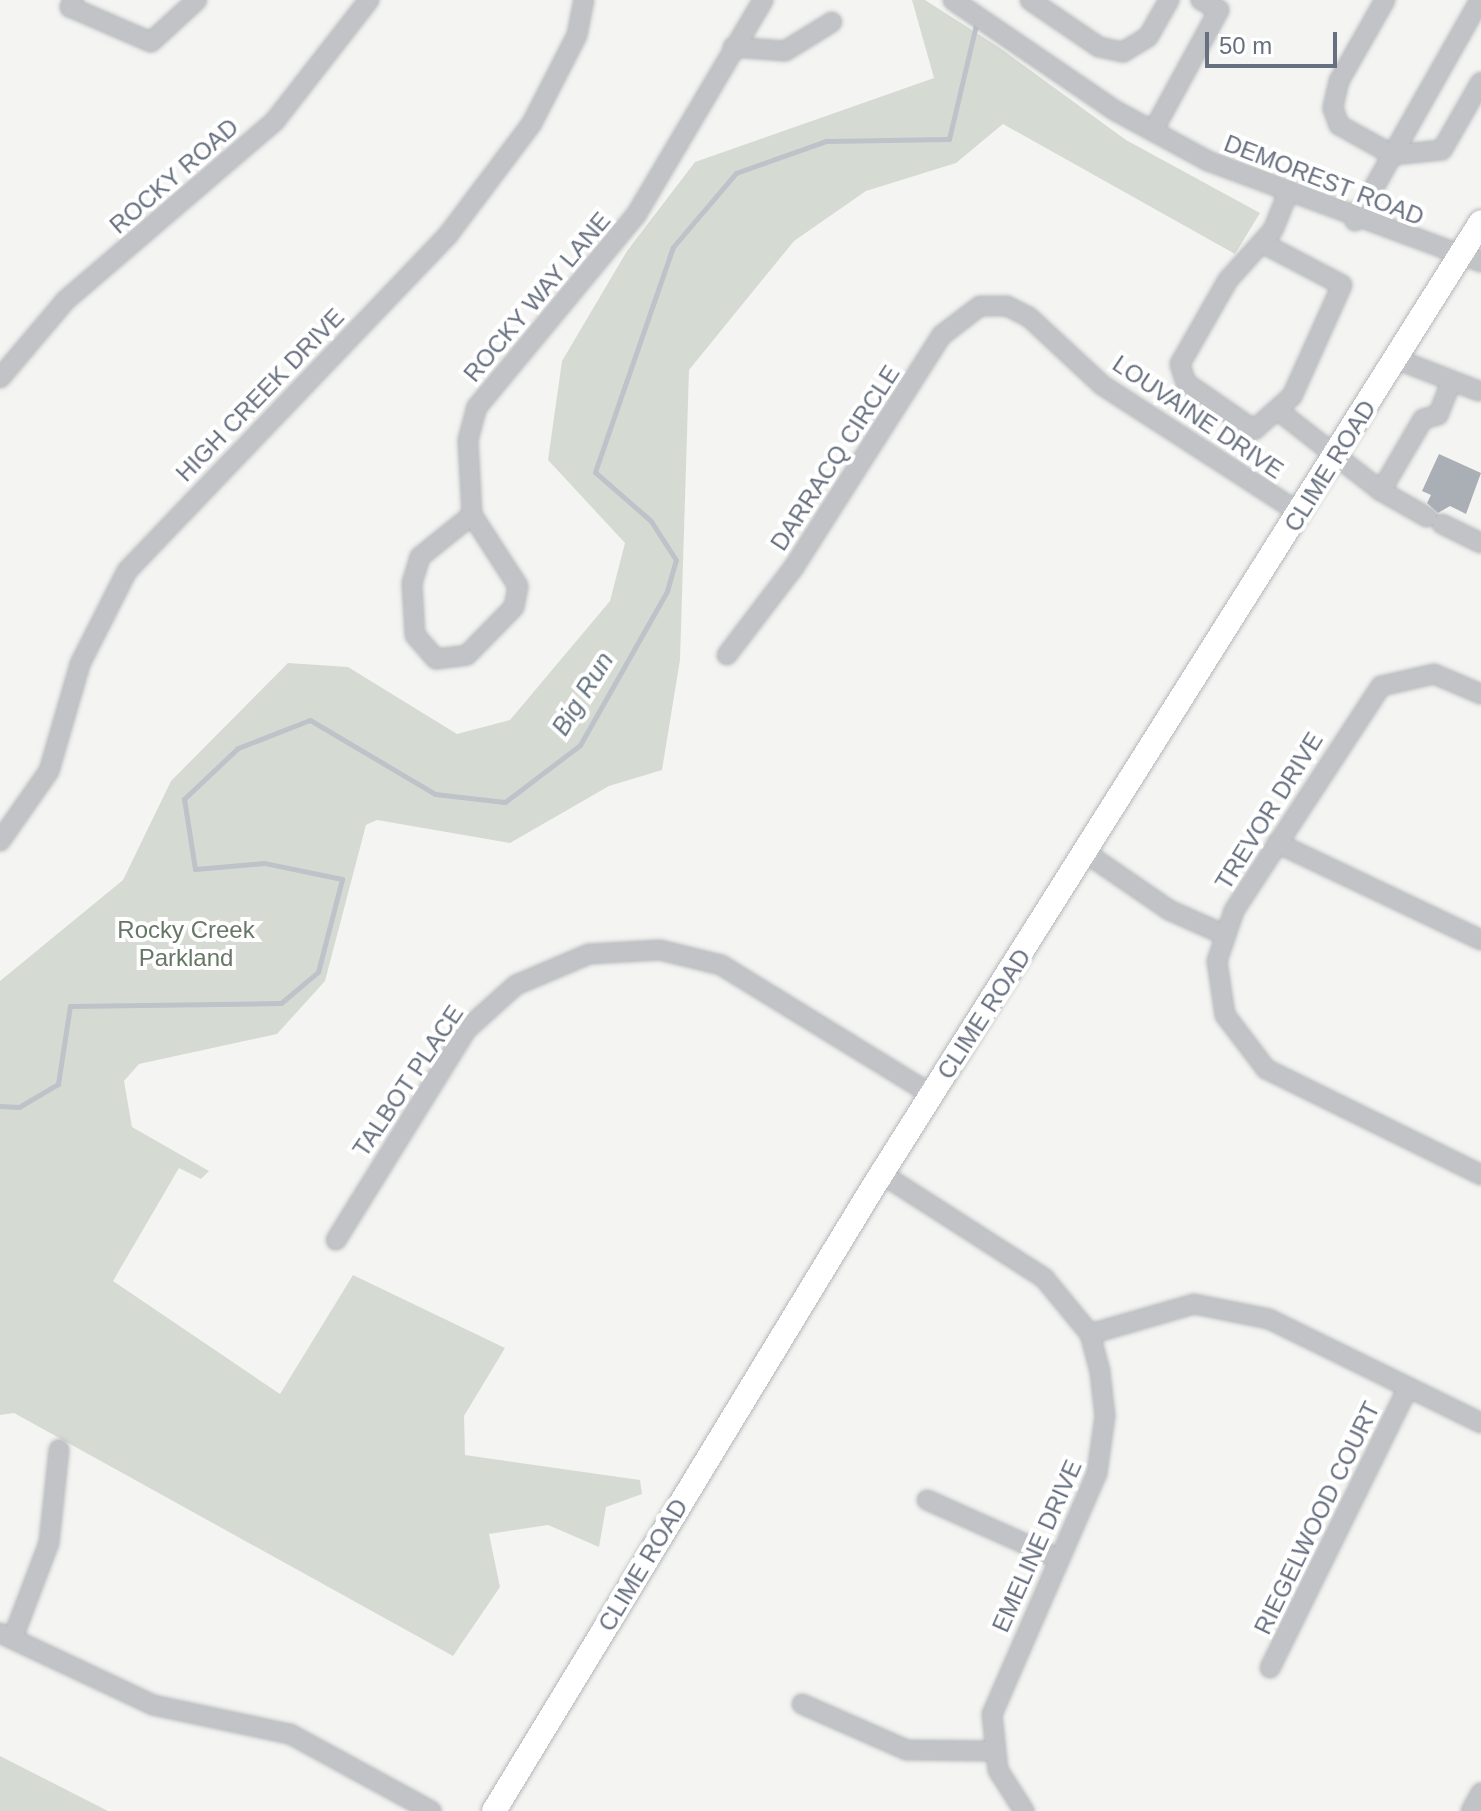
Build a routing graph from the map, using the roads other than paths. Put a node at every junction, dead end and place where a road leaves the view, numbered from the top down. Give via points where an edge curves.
1 (73, 0) edge
2 (197, 0) edge
3 (369, 0) edge
4 (584, 0) edge
5 (763, 0) edge
6 (953, 0) edge
7 (1030, 0) edge
8 (1169, 0) edge
9 (1201, 0) edge
10 (1385, 0) edge
11 (1480, 0) edge
12 (832, 22) dead end
13 (733, 47) junction
14 (1481, 82) edge
15 (1153, 131) junction
16 (1393, 155) junction
17 (1287, 196) junction
18 (1355, 221) junction
19 (1481, 222) edge
20 (1262, 243) junction
21 (1471, 259) edge
22 (994, 304) joint
23 (1396, 359) junction
24 (0, 378) edge
25 (1450, 385) junction
26 (1480, 390) edge
27 (1280, 412) junction
28 (1334, 461) junction
29 (1381, 491) junction
30 (1300, 513) junction
31 (472, 515) junction
32 (1481, 543) edge
33 (727, 655) dead end
34 (1481, 694) edge
35 (0, 841) edge
36 (1277, 843) junction
37 (1086, 853) junction
38 (1223, 934) junction
39 (1481, 940) edge
40 (932, 1095) junction
41 (882, 1174) junction
42 (1481, 1175) edge
43 (336, 1240) dead end
44 (1090, 1334) junction
45 (1407, 1389) junction
46 (1481, 1423) edge
47 (59, 1450) dead end
48 (927, 1500) dead end
49 (1059, 1559) junction
50 (7, 1634) edge
51 (1270, 1668) dead end
52 (802, 1704) dead end
53 (992, 1751) junction
54 (1481, 1793) edge
55 (431, 1811) edge
56 (494, 1811) edge
57 (1024, 1811) edge
58 (1471, 1811) edge

1 - 2 street via 70,7 151,42
3 - 24 street, ROCKY ROAD via 274,122 66,300
4 - 35 street, HIGH CREEK DRIVE via 577,35 532,123 448,235 127,571 80,664 49,771
5 - 13 street, ROCKY WAY LANE
6 - 15 street, DEMOREST ROAD
7 - 8 street via 1099,47 1123,52 1148,37
9 - 15 street via 1219,10
10 - 16 street via 1339,81 1333,108 1339,125
11 - 16 street
12 - 13 street via 785,51
13 - 31 street, ROCKY WAY LANE via 636,215 477,407 468,440
14 - 16 street via 1442,150
15 - 17 street, DEMOREST ROAD
16 - 18 street
17 - 18 street, DEMOREST ROAD
17 - 20 street
18 - 21 street, DEMOREST ROAD
19 - 21 main road, CLIME ROAD
20 - 27 street via 1342,285
20 - 27 street via 1228,280 1180,364 1186,383 1254,430
21 - 23 main road, CLIME ROAD
22 - 30 street, LOUVAINE DRIVE via 1029,317 1102,385
22 - 33 street, DARRACQ CIRCLE via 964,313 942,335 794,567
23 - 25 street
23 - 28 main road, CLIME ROAD
25 - 26 street
25 - 29 street via 1438,415 1423,419
27 - 28 street
28 - 29 street
28 - 30 main road, CLIME ROAD
29 - 32 street
30 - 37 main road, CLIME ROAD
31 - 31 street via 518,586 514,607 467,655 436,659 415,635 412,583 420,557
34 - 36 street, TREVOR DRIVE via 1434,674 1406,675 1381,686
36 - 38 street, TREVOR DRIVE
36 - 39 street
37 - 38 street via 1169,910
37 - 40 main road, CLIME ROAD
38 - 42 street via 1217,988 1250,1056
40 - 41 main road, CLIME ROAD
40 - 43 street, TALBOT PLACE via 721,965 660,950 589,954 516,985 466,1030
41 - 44 street via 1016,1254
41 - 56 main road, CLIME ROAD
44 - 45 street via 1194,1304 1269,1319
44 - 49 street, EMELINE DRIVE via 1105,1416 1103,1448
45 - 46 street
45 - 51 street, RIEGELWOOD COURT
47 - 50 street via 49,1543
48 - 49 street
49 - 53 street, EMELINE DRIVE via 996,1700
50 - 55 street via 153,1705 290,1734
52 - 53 street via 907,1750
53 - 57 street
54 - 58 street

